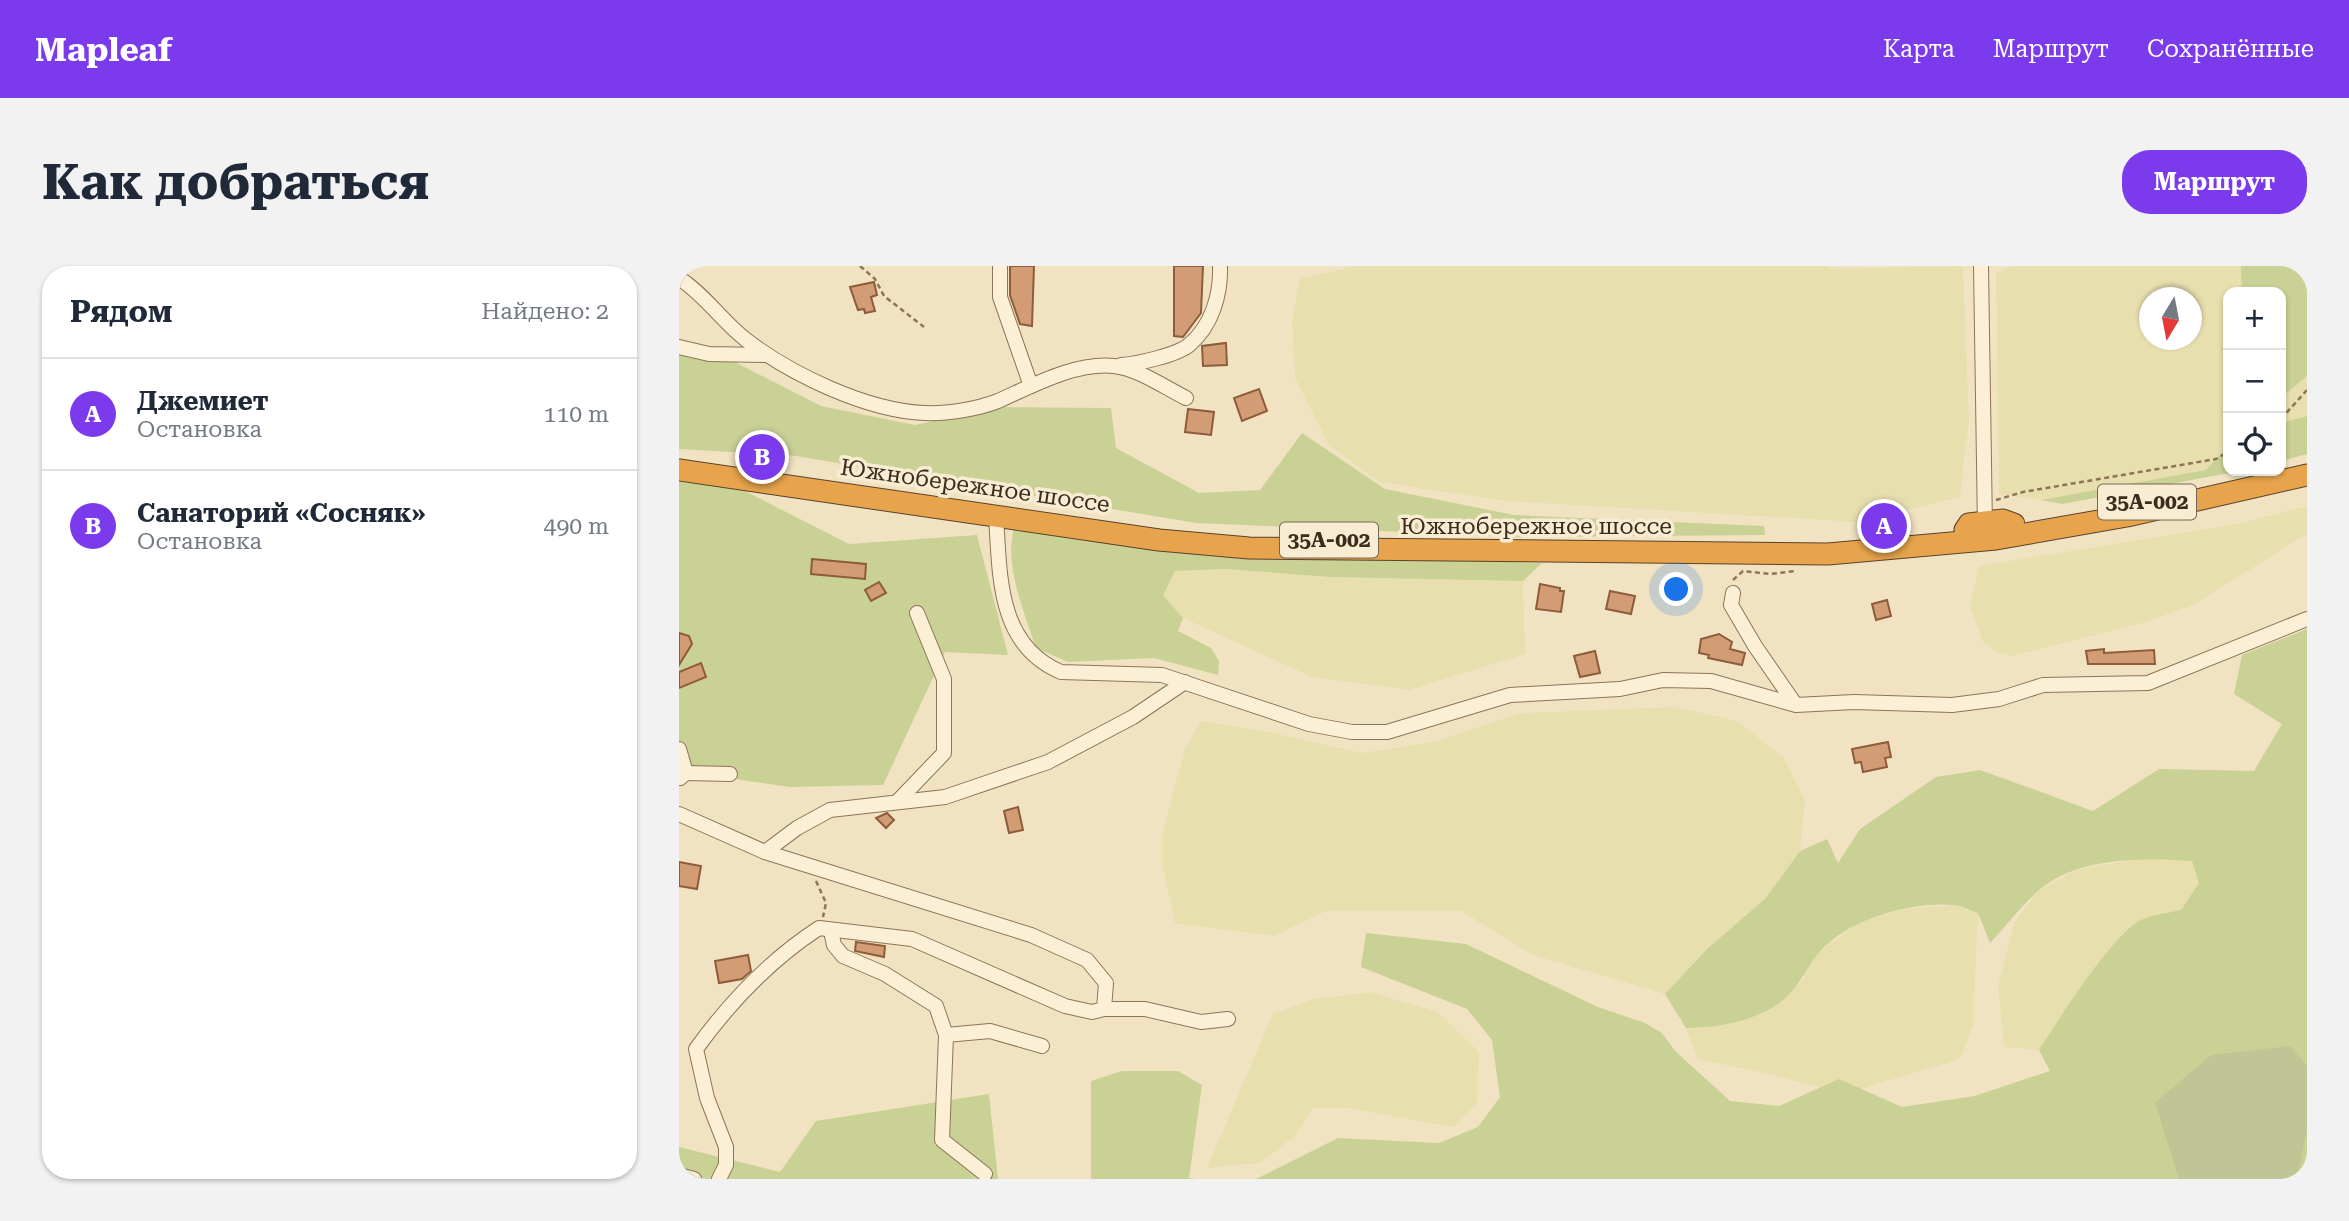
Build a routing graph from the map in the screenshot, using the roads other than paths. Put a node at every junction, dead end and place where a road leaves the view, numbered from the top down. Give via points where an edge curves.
1 (1000, 266) edge
2 (1220, 266) edge
3 (1981, 266) edge
4 (679, 278) edge
5 (679, 347) edge
6 (767, 355) junction
7 (1117, 366) junction
8 (1031, 386) junction
9 (1186, 398) dead end
10 (679, 461) edge
11 (2307, 465) edge
12 (679, 470) edge
13 (2307, 475) edge
14 (996, 516) junction
15 (1980, 524) junction
16 (2019, 529) junction
17 (1938, 544) junction
18 (1733, 593) road end
19 (917, 613) dead end
20 (2307, 620) edge
21 (1185, 682) junction
22 (1796, 705) junction
23 (679, 749) edge
24 (730, 774) dead end
25 (682, 776) edge
26 (897, 802) junction
27 (679, 814) edge
28 (765, 852) junction
29 (825, 930) junction
30 (1104, 1009) junction
31 (1228, 1019) dead end
32 (946, 1035) junction
33 (1042, 1046) dead end
34 (985, 1174) dead end
35 (679, 1175) edge
36 (694, 1179) edge
37 (719, 1179) edge

1 - 8 street via 1000,297
2 - 7 street via 1221,288 1207,323 1188,346
3 - 15 street
4 - 6 street
5 - 6 street via 709,354
6 - 8 street via 853,396 926,413 997,401
7 - 8 street via 1083,368
7 - 9 street
10 - 15 highway, Южнобережное шоссе / 35А-002 via 1161,530 1251,538 1455,543 1828,542
11 - 16 highway, Южнобережное шоссе / 35А-002
12 - 14 highway, Южнобережное шоссе / 35А-002
13 - 16 highway, Южнобережное шоссе / 35А-002 via 2127,516
14 - 17 highway, Южнобережное шоссе / 35А-002 via 1249,548 1797,554
14 - 21 street via 1007,613 1030,655 1061,671 1138,672
15 - 16 highway, Южнобережное шоссе / 35А-002
15 - 17 highway
16 - 17 highway, Южнобережное шоссе / 35А-002
18 - 22 street via 1731,606
19 - 26 street via 944,679 944,753
20 - 22 street via 2148,683 2043,685 1999,699 1952,705
21 - 22 street via 1309,724 1352,732 1387,732 1510,695 1620,689 1663,680 1711,681
21 - 26 street via 1133,717 1048,762 945,797
23 - 25 street
24 - 25 street
26 - 28 street via 830,810
27 - 28 street
28 - 30 street via 1031,935 1087,960 1106,983
29 - 30 street via 912,939 1052,1001 1092,1012
29 - 32 street via 843,956 885,974 936,1006
29 - 37 street via 776,960 750,983 696,1049 707,1098 726,1147 726,1165
30 - 31 street via 1145,1009 1201,1022
32 - 33 street via 990,1031
32 - 34 street via 942,1140
35 - 36 street

